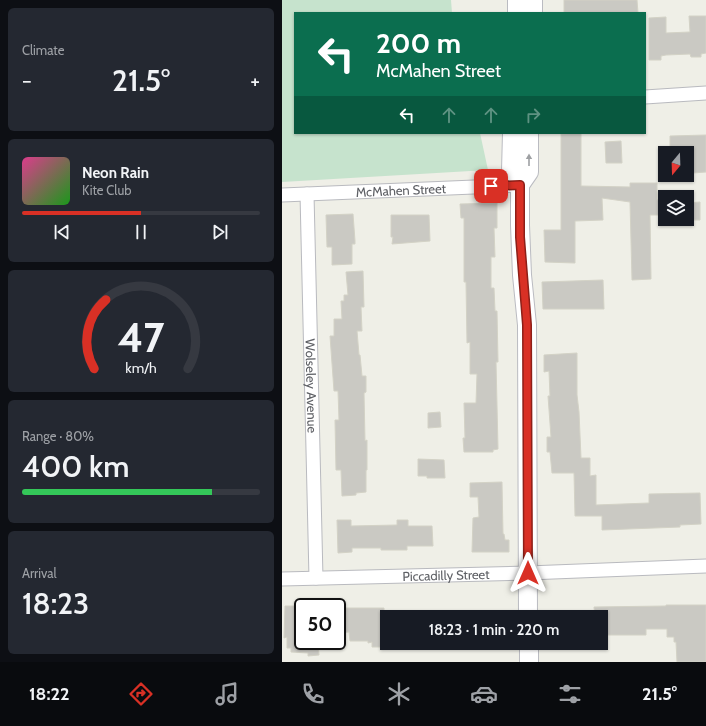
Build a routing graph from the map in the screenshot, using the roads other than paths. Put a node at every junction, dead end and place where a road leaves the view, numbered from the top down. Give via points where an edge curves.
1 (517, 0) edge
2 (533, 0) edge
3 (516, 12) edge
4 (533, 12) edge
5 (706, 93) edge
6 (646, 97) edge
7 (512, 134) edge
8 (529, 134) edge
9 (520, 185) junction
10 (307, 194) junction
11 (282, 195) edge
12 (706, 566) edge
13 (528, 573) junction
14 (316, 578) junction
15 (282, 579) edge
16 (528, 610) edge
17 (529, 650) edge
18 (529, 662) edge

1 - 3 main road
2 - 4 main road
5 - 6 street
7 - 9 main road via 511,171
9 -> 8 main road via 529,172
9 - 10 street, McMahen Street
9 - 13 main road via 521,254 527,325
10 - 11 street, McMahen Street
10 - 14 street, Wolseley Avenue
12 - 13 street, Piccadilly Street
13 - 14 street, Piccadilly Street
13 - 16 main road
14 - 15 street, Piccadilly Street
17 - 18 main road

